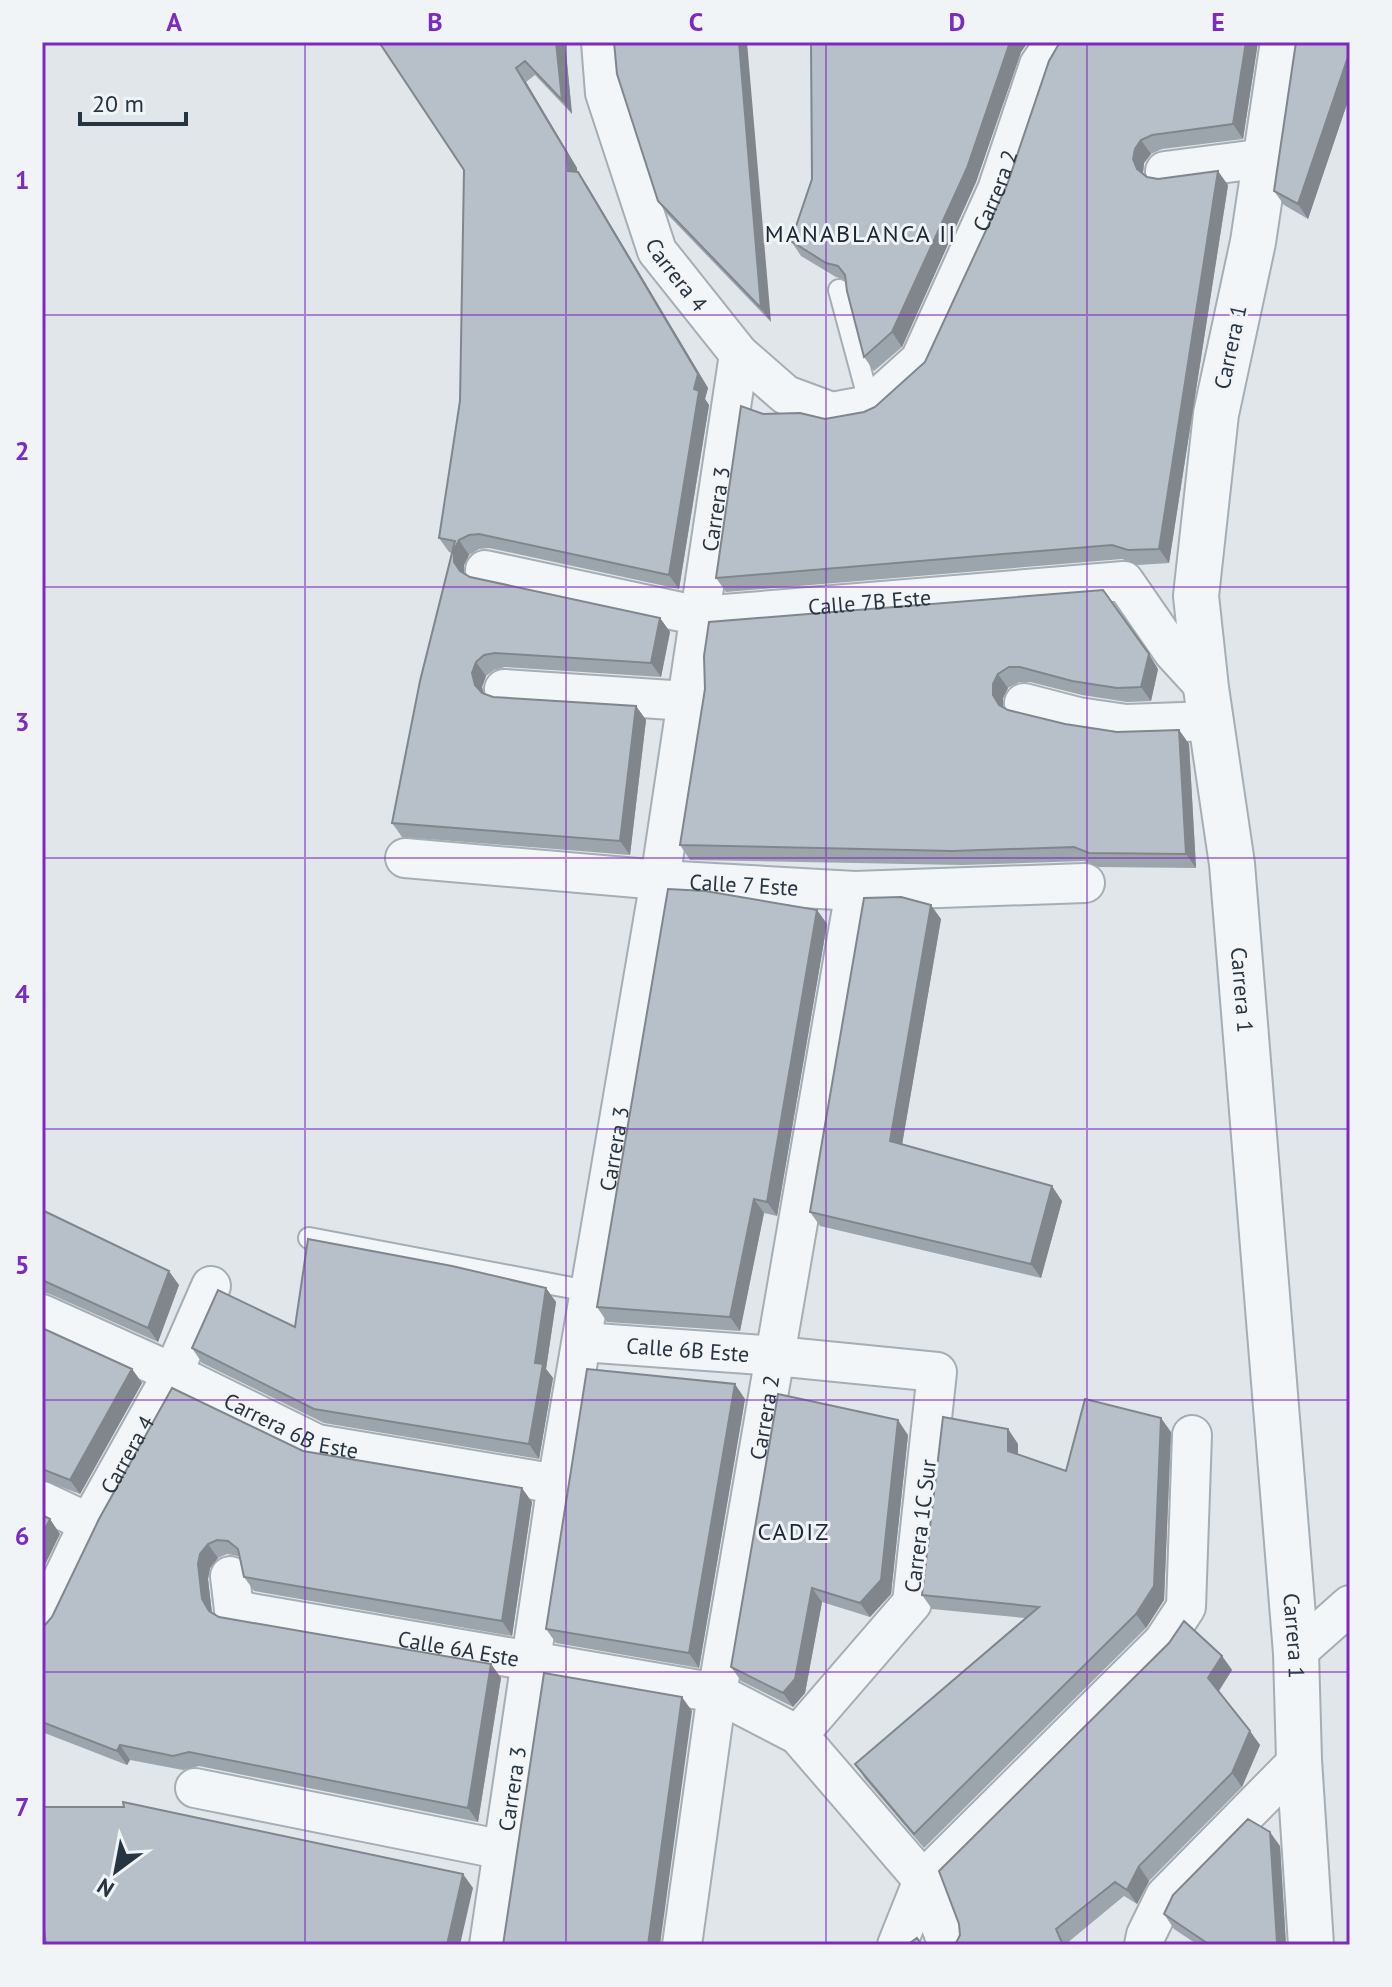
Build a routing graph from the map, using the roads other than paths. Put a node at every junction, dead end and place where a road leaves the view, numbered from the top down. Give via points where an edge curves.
1 (601, 42) edge
2 (1055, 42) edge
3 (1283, 42) edge
4 (1266, 158) junction
5 (1165, 171) dead end
6 (839, 290) edge
7 (739, 354) junction
8 (869, 405) junction
9 (485, 570) dead end
10 (700, 616) junction
11 (504, 689) dead end
12 (687, 701) junction
13 (1024, 703) dead end
14 (1209, 705) junction
15 (405, 858) dead end
16 (660, 880) junction
17 (1085, 883) dead end
18 (855, 891) junction
19 (309, 1238) edge
20 (211, 1286) dead end
21 (588, 1291) junction
22 (42, 1314) edge
23 (582, 1342) junction
24 (776, 1356) junction
25 (937, 1372) joint
26 (173, 1373) junction
27 (1192, 1435) dead end
28 (557, 1484) junction
29 (42, 1501) edge
30 (89, 1523) junction
31 (230, 1576) dead end
32 (1350, 1605) edge
33 (42, 1622) edge
34 (1296, 1653) junction
35 (532, 1661) junction
36 (717, 1693) junction
37 (798, 1735) junction
38 (1299, 1760) junction
39 (195, 1788) dead end
40 (504, 1850) junction
41 (923, 1880) junction
42 (489, 1945) edge
43 (682, 1945) edge
44 (897, 1945) edge
45 (948, 1945) edge
46 (1144, 1945) edge
47 (1311, 1945) edge

1 - 7 street, Carrera 4 via 605,93 657,251
2 - 8 street, Carrera 2 via 1039,65 997,190 920,360
3 - 4 street, Carrera 1
4 - 5 street
4 - 14 street, Carrera 1 via 1214,429 1196,596
6 - 8 lane
7 - 8 street, Carrera 4 via 786,395 832,412
7 - 10 street, Carrera 3
9 - 10 street, Calle 7B Este
10 - 12 street, Carrera 3
10 - 14 street, Calle 7B Este via 1124,581
11 - 12 street
12 - 16 street, Carrera 3
13 - 14 street via 1126,724
14 - 34 street, Carrera 1 via 1232,864
15 - 16 street, Calle 7 Este
16 - 18 street, Calle 7 Este
16 - 21 street, Carrera 3
17 - 18 street, Calle 7 Este
18 - 24 street, Carrera 2
19 - 21 lane
20 - 26 street, Carrera 4
21 - 23 street, Carrera 3
22 - 26 street, Carrera 6B Este
23 - 24 street, Calle 6B Este
23 - 28 street, Carrera 3
24 - 25 street, Calle 6B Este
24 - 36 street, Carrera 2
25 - 37 street, Carrera 1C Sur via 912,1603
26 - 28 street, Carrera 6B Este via 317,1444
26 - 30 street, Carrera 4
27 - 41 street via 1186,1607 1163,1642
28 - 35 street, Carrera 3
29 - 30 street
30 - 33 street, Carrera 4
31 - 35 street, Calle 6A Este via 234,1610
32 - 34 street
34 - 38 street, Carrera 1
35 - 36 street, Calle 6A Este
35 - 40 street, Carrera 3
36 - 37 street, Calle 6A Este
36 - 43 street, Carrera 2
37 - 41 street
38 - 46 street via 1165,1896
38 - 47 street, Carrera 1
39 - 40 street
40 - 42 street, Carrera 3
41 - 44 street
41 - 45 street

